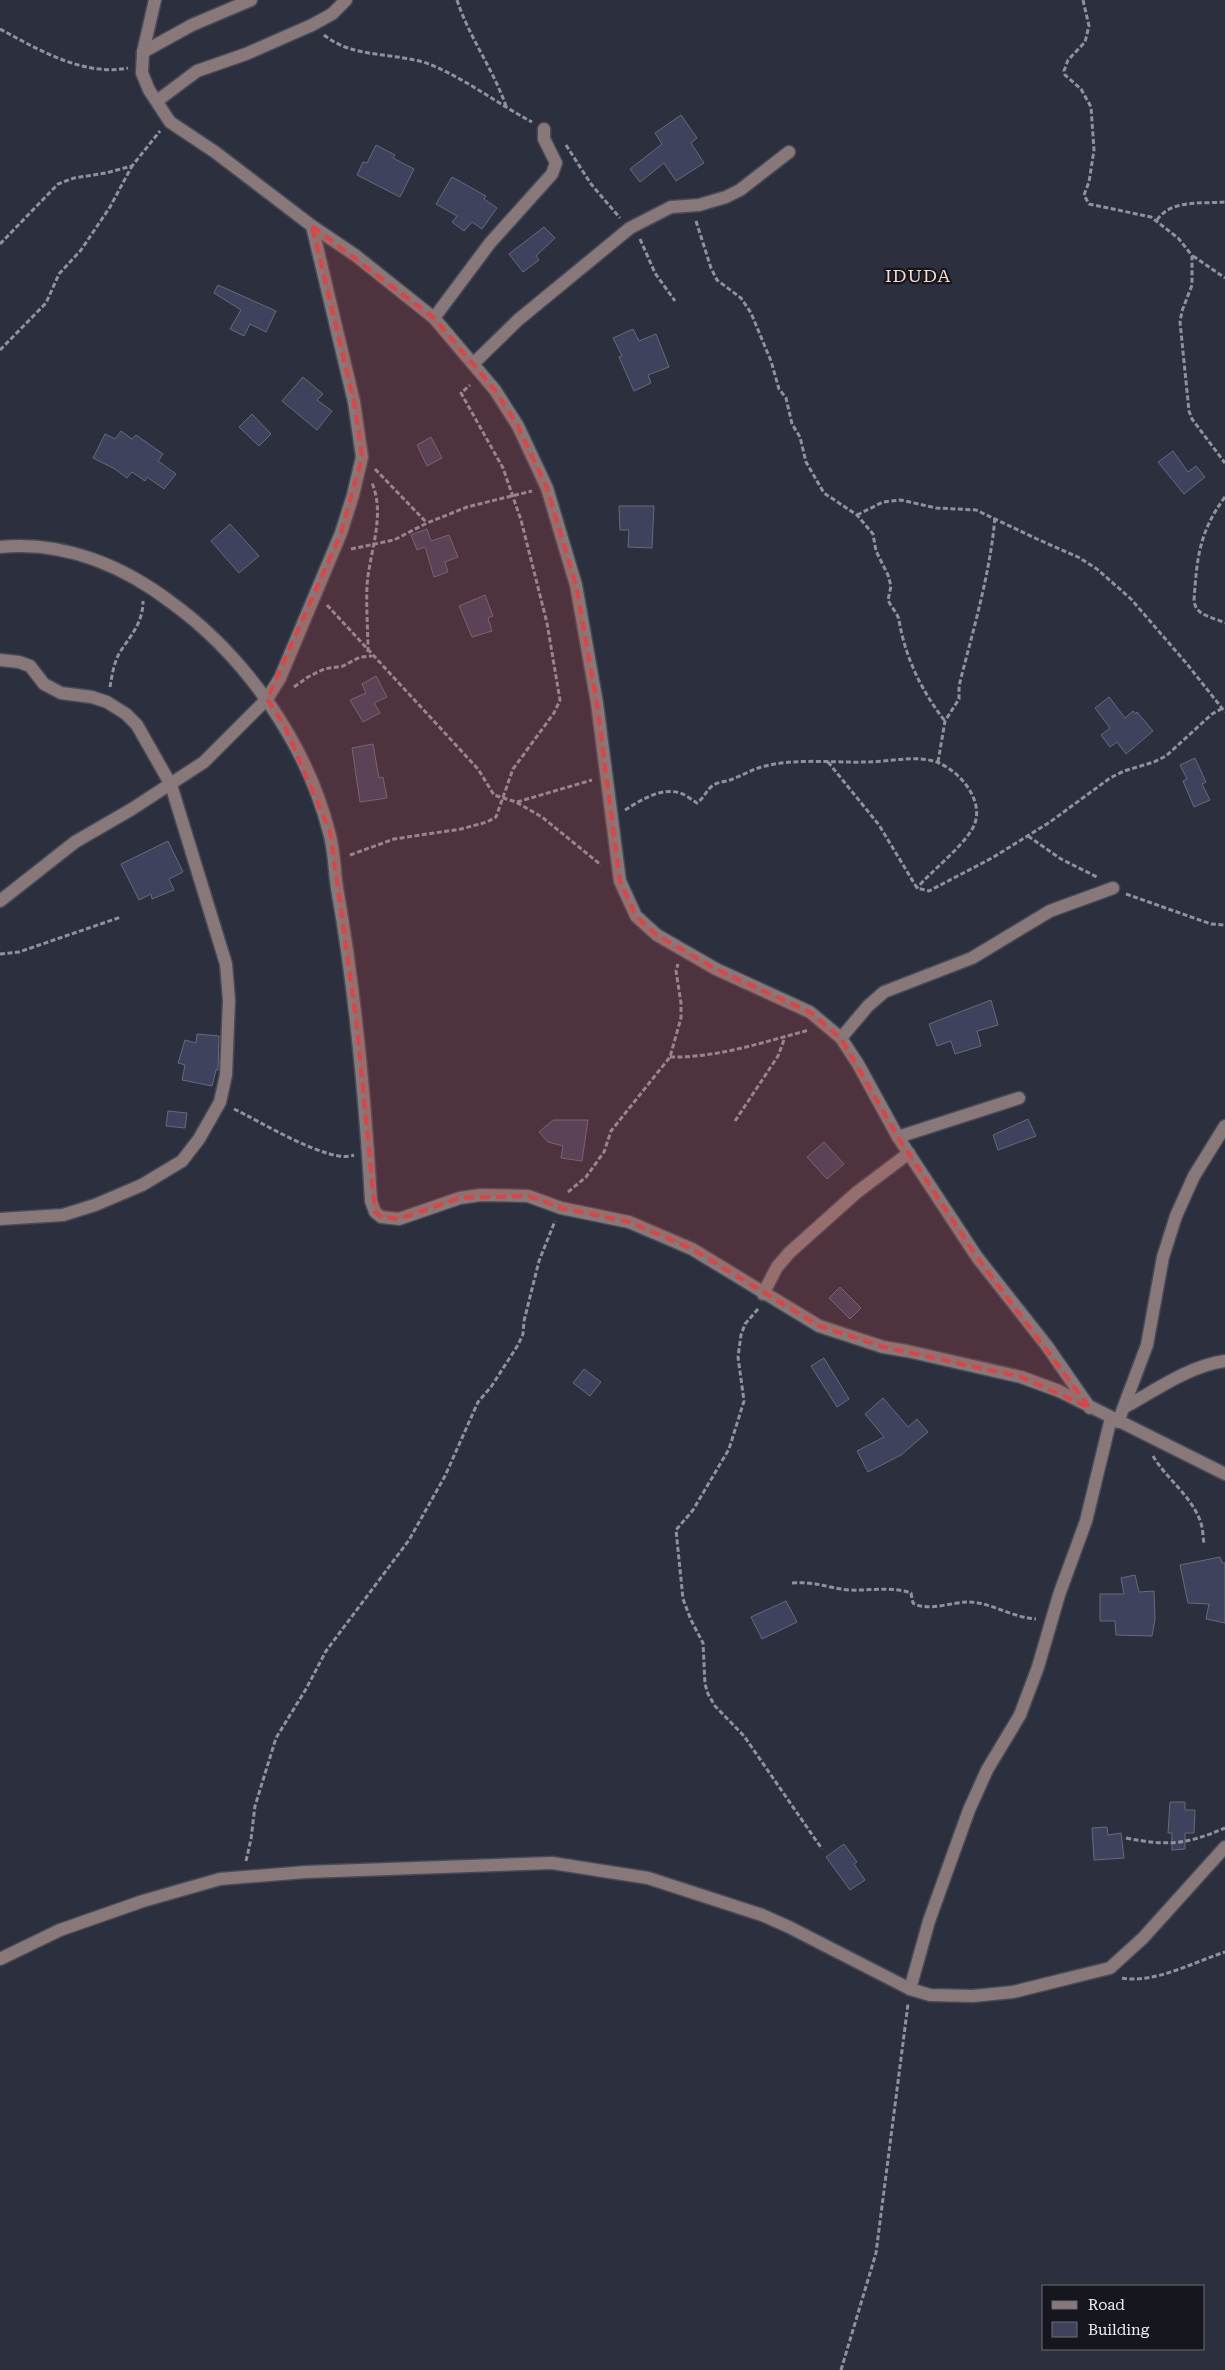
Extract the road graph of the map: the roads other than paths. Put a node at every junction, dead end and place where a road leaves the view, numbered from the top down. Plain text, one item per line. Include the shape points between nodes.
1 (155, 0) edge
2 (251, 0) edge
3 (346, 0) edge
4 (143, 62) junction
5 (157, 101) junction
6 (544, 129) road end
7 (789, 152) dead end
8 (312, 226) junction
9 (434, 318) junction
10 (473, 364) junction
11 (0, 547) edge
12 (0, 660) edge
13 (270, 696) junction
14 (171, 785) junction
15 (1113, 888) dead end
16 (0, 901) edge
17 (841, 1038) junction
18 (1019, 1098) dead end
19 (1225, 1126) edge
20 (898, 1137) junction
21 (909, 1153) junction
22 (0, 1219) edge
23 (765, 1295) junction
24 (1225, 1361) edge
25 (1125, 1407) junction
26 (1090, 1408) junction
27 (1114, 1420) junction
28 (1225, 1474) edge
29 (1225, 1847) edge
30 (0, 1959) edge
31 (910, 1988) junction

1 - 4 street
2 - 4 street via 192,25
3 - 5 street via 332,14 312,25 197,71
4 - 5 street via 149,90
5 - 8 street via 170,122
6 - 9 street via 544,139 556,164 552,174 490,243
7 - 10 street via 726,197 699,205 661,210 630,228 518,320
8 - 9 street via 383,276
8 - 13 street via 352,393 362,461 341,533
9 - 10 street
10 - 17 street via 518,426 547,488 574,577 607,776 620,881 636,916 657,935 716,969 810,1012
11 - 13 street via 55,548 88,557 144,583 190,616
12 - 14 street via 30,666 44,684 61,693 92,696 126,714 137,725
13 - 14 street via 204,762
13 - 23 street via 312,784 330,832 348,949 374,1212 381,1217 399,1219 460,1198 528,1196 561,1208 629,1222 692,1249
14 - 16 street via 75,842
14 - 22 street via 215,923 228,977 230,1020 226,1075 220,1102 199,1139 182,1160 142,1185 63,1215
15 - 17 street via 1050,912 972,958 884,992
17 - 20 street
18 - 20 street
19 - 25 street via 1194,1176 1176,1216 1163,1257 1147,1345
20 - 21 street
21 - 23 street via 862,1188 789,1254 777,1267
21 - 26 street via 977,1257 1047,1346
23 - 26 street via 819,1326 882,1347 1021,1377 1059,1391
24 - 25 street via 1201,1367 1164,1384
25 - 27 street
26 - 27 street
27 - 28 street
27 - 31 street via 1086,1521 1038,1667 1020,1715 988,1770 955,1846
29 - 31 street via 1143,1938 1110,1968 1013,1992 973,1996 930,1995
30 - 31 street via 60,1930 220,1879 306,1872 552,1863 648,1878 762,1915

